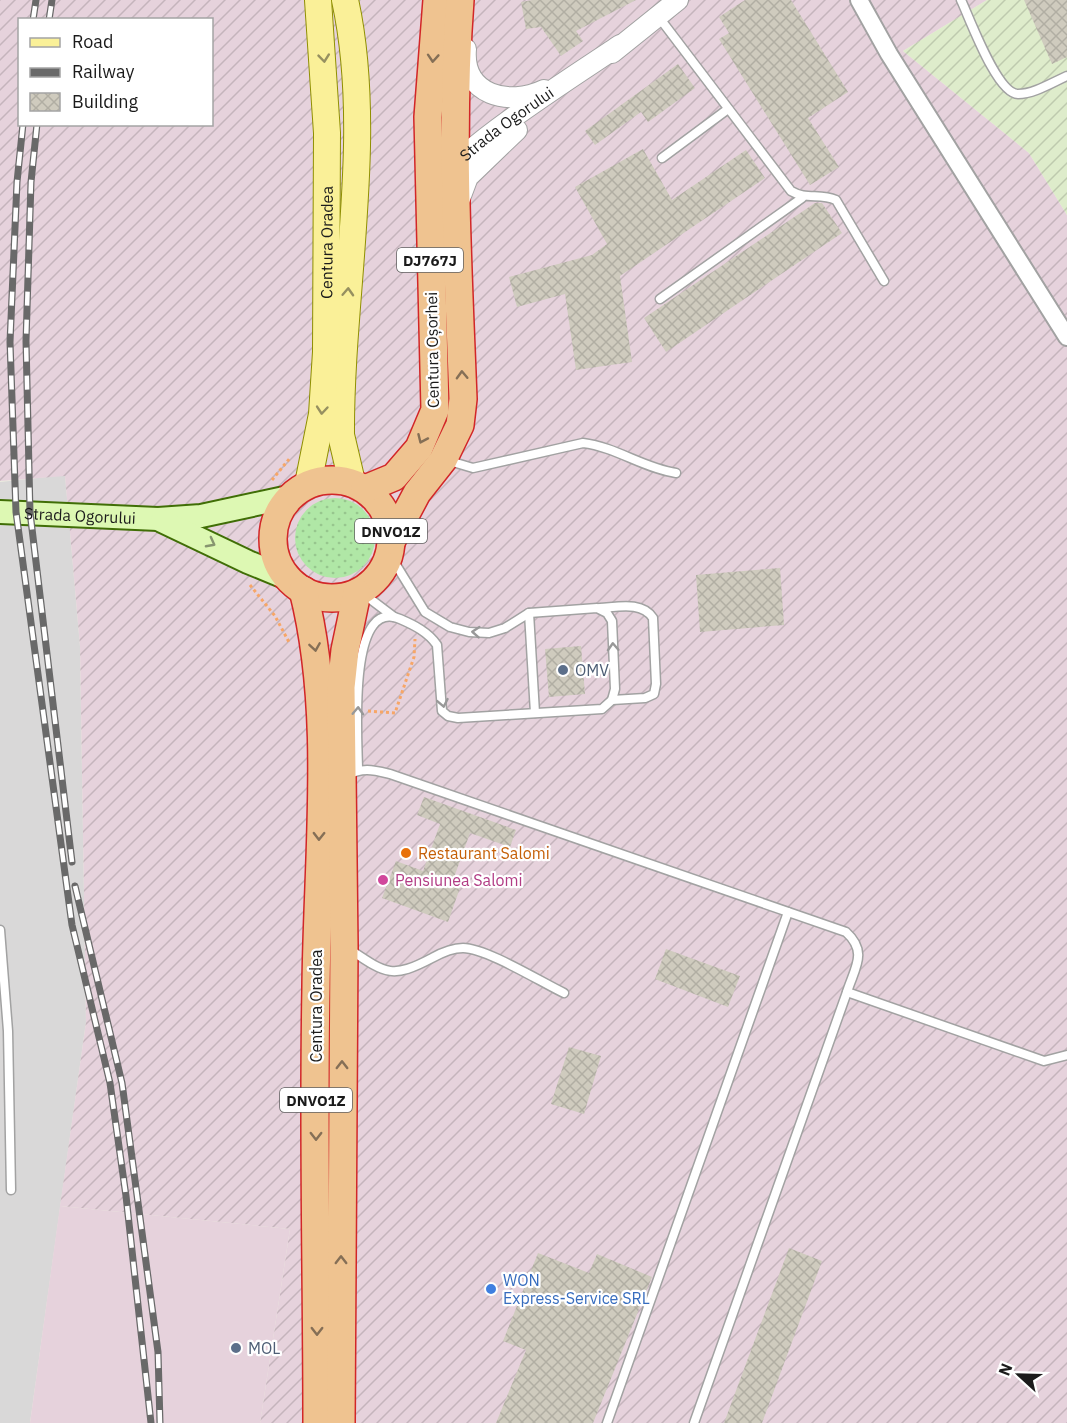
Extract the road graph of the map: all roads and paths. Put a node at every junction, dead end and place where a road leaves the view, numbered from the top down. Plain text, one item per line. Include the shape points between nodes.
1 (318, 0) edge
2 (345, 0) edge
3 (437, 0) edge
4 (460, 0) edge
5 (470, 0) edge
6 (678, 0) edge
7 (859, 0) edge
8 (961, 0) edge
9 (658, 16) junction
10 (620, 45) junction
11 (576, 75) junction
12 (1067, 76) edge
13 (728, 109) junction
14 (662, 158) dead end
15 (455, 164) junction
16 (802, 198) junction
17 (456, 208) junction
18 (884, 281) dead end
19 (430, 286) junction
20 (660, 299) dead end
21 (1067, 337) edge
22 (443, 460) junction
23 (676, 473) dead end
24 (358, 485) junction
25 (299, 491) junction
26 (0, 512) edge
27 (158, 519) junction
28 (391, 548) junction
29 (295, 584) junction
30 (359, 592) junction
31 (597, 608) junction
32 (529, 613) junction
33 (394, 617) junction
34 (612, 700) junction
35 (535, 713) junction
36 (350, 774) junction
37 (788, 912) junction
38 (0, 930) edge
39 (344, 946) junction
40 (564, 993) dead end
41 (847, 993) junction
42 (1067, 1055) edge
43 (11, 1190) dead end
44 (317, 1423) edge
45 (341, 1423) edge
46 (607, 1423) edge
47 (694, 1423) edge

1 -> 25 main road, Centura Oradea / DNVO1Z via 327,133 326,352 322,414
24 -> 2 main road, Centura Oradea / DNVO1Z via 341,435 357,133
3 -> 19 highway, Centura Oșorhei / DJ767J via 428,117
4 - 15 highway, DJ767J via 454,68
5 - 11 street, Strada Ogorului via 465,59 474,83 500,98 529,98
6 - 9 street, Strada Ogorului
7 - 21 street
8 - 12 lane via 1008,92 1018,94
9 - 10 street, Strada Ogorului
9 - 13 lane
10 - 11 street, Strada Ogorului
10 - 17 street, Strada Ogorului via 505,140 468,177
11 - 15 street, Strada Ogorului
13 - 14 lane
13 - 16 lane via 791,191
15 - 17 highway, DJ767J
15 - 19 street, Strada Ogorului via 439,202 440,265
16 - 18 lane via 825,195 836,200
16 - 20 lane
22 -> 17 highway, Centura Oșorhei / DJ767J via 460,425 463,399
19 -> 24 highway, Centura Oșorhei / DJ767J via 435,410 419,448 394,477
22 - 23 lane via 473,468 583,443 600,445
22 - 28 highway, Centura Oșorhei / DJ767J via 417,493
24 - 25 highway via 330,479
24 - 28 highway, DNVO1Z via 376,498 390,524
25 - 27 main road, Strada Ogorului via 201,516
25 - 29 highway, DNVO1Z via 279,512 274,537 278,563
26 - 27 main road, Strada Ogorului
27 -> 29 main road, Strada Ogorului
28 - 30 highway, DNVO1Z via 383,571
32 -> 28 lane via 489,633 450,627 425,612
29 - 30 highway via 320,597 339,598
29 -> 44 highway, Centura Oradea / DNVO1Z via 316,649 320,721
30 - 33 lane
30 - 36 highway, Centura Oradea / DNVO1Z via 342,669
31 - 32 lane
34 -> 31 lane via 612,621 608,613
31 - 34 lane via 640,606 653,618 654,694
32 - 35 lane
33 -> 35 lane via 431,637 437,645 442,711 448,716
36 -> 33 lane via 365,636 373,624
34 - 35 lane via 602,709
36 - 37 lane via 370,769
36 - 39 highway, Centura Oradea / DNVO1Z
37 - 41 lane via 846,932 857,942 859,953
37 - 46 lane
38 - 43 lane via 8,1031
39 - 40 lane via 387,971 405,972 444,952 464,948 483,953
45 -> 39 highway, Centura Oradea / DNVO1Z
41 - 42 lane via 1044,1061
41 - 47 lane

